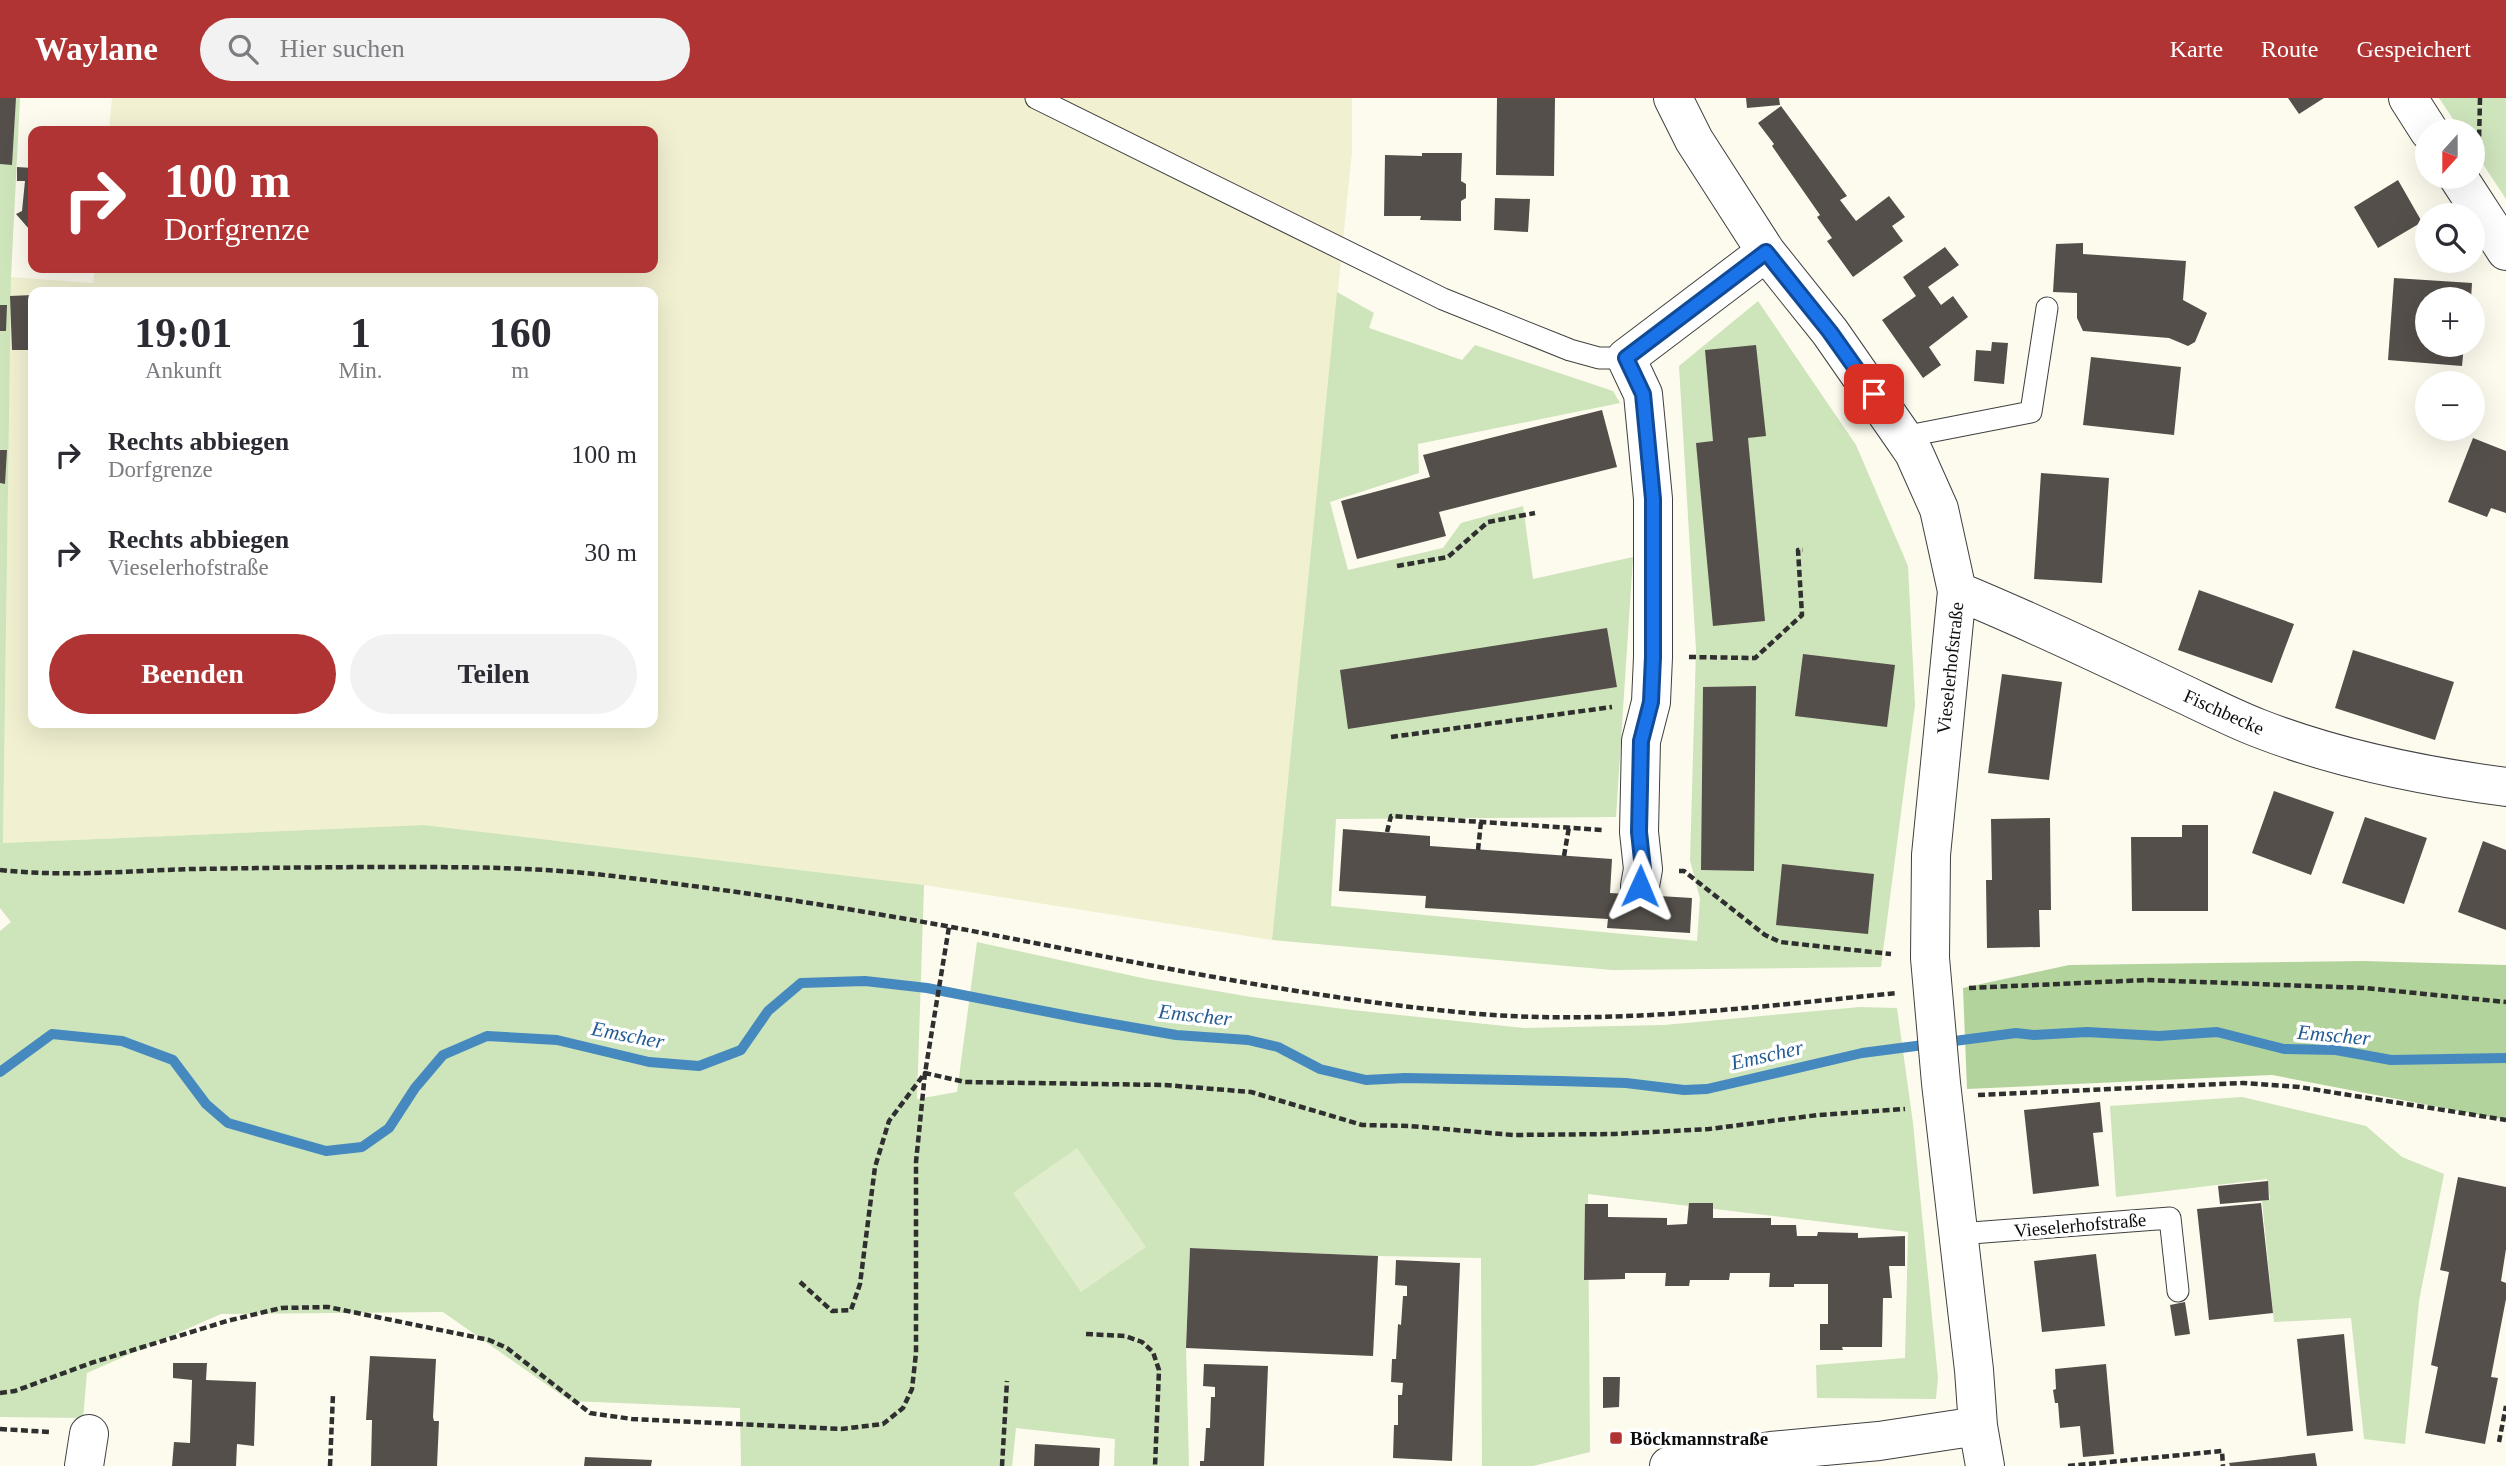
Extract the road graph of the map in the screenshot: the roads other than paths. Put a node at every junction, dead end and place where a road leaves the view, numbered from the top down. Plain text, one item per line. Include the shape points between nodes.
1 (1036, 98) edge
2 (1673, 98) edge
3 (2408, 98) edge
4 (2421, 119) edge
5 (2481, 189) edge
6 (2506, 251) edge
7 (1766, 252) junction
8 (2047, 308) dead end
9 (1626, 358) junction
10 (1903, 437) junction
11 (1957, 591) junction
12 (2506, 787) edge
13 (1642, 878) road end
14 (1958, 1234) junction
15 (2178, 1291) dead end
16 (1978, 1426) junction
17 (1669, 1466) edge
18 (1985, 1466) edge

1 - 9 lane via 1443,299 1570,350 1599,358
2 - 7 street, Vieselerhofstraße via 1694,140
3 - 4 street
5 - 6 street
7 - 9 street
7 - 10 street, Vieselerhofstraße via 1830,332
8 - 10 lane via 2031,412
9 - 13 street via 1643,394 1653,499 1651,702 1641,741
10 - 11 street, Vieselerhofstraße via 1939,509
11 - 12 street, Fischbecke via 2257,728 2381,765
11 - 14 street, Vieselerhofstraße via 1931,855 1932,984
14 - 15 lane, Vieselerhofstraße via 2171,1218
14 - 16 street, Vieselerhofstraße
16 - 17 street
16 - 18 street, Vieselerhofstraße

